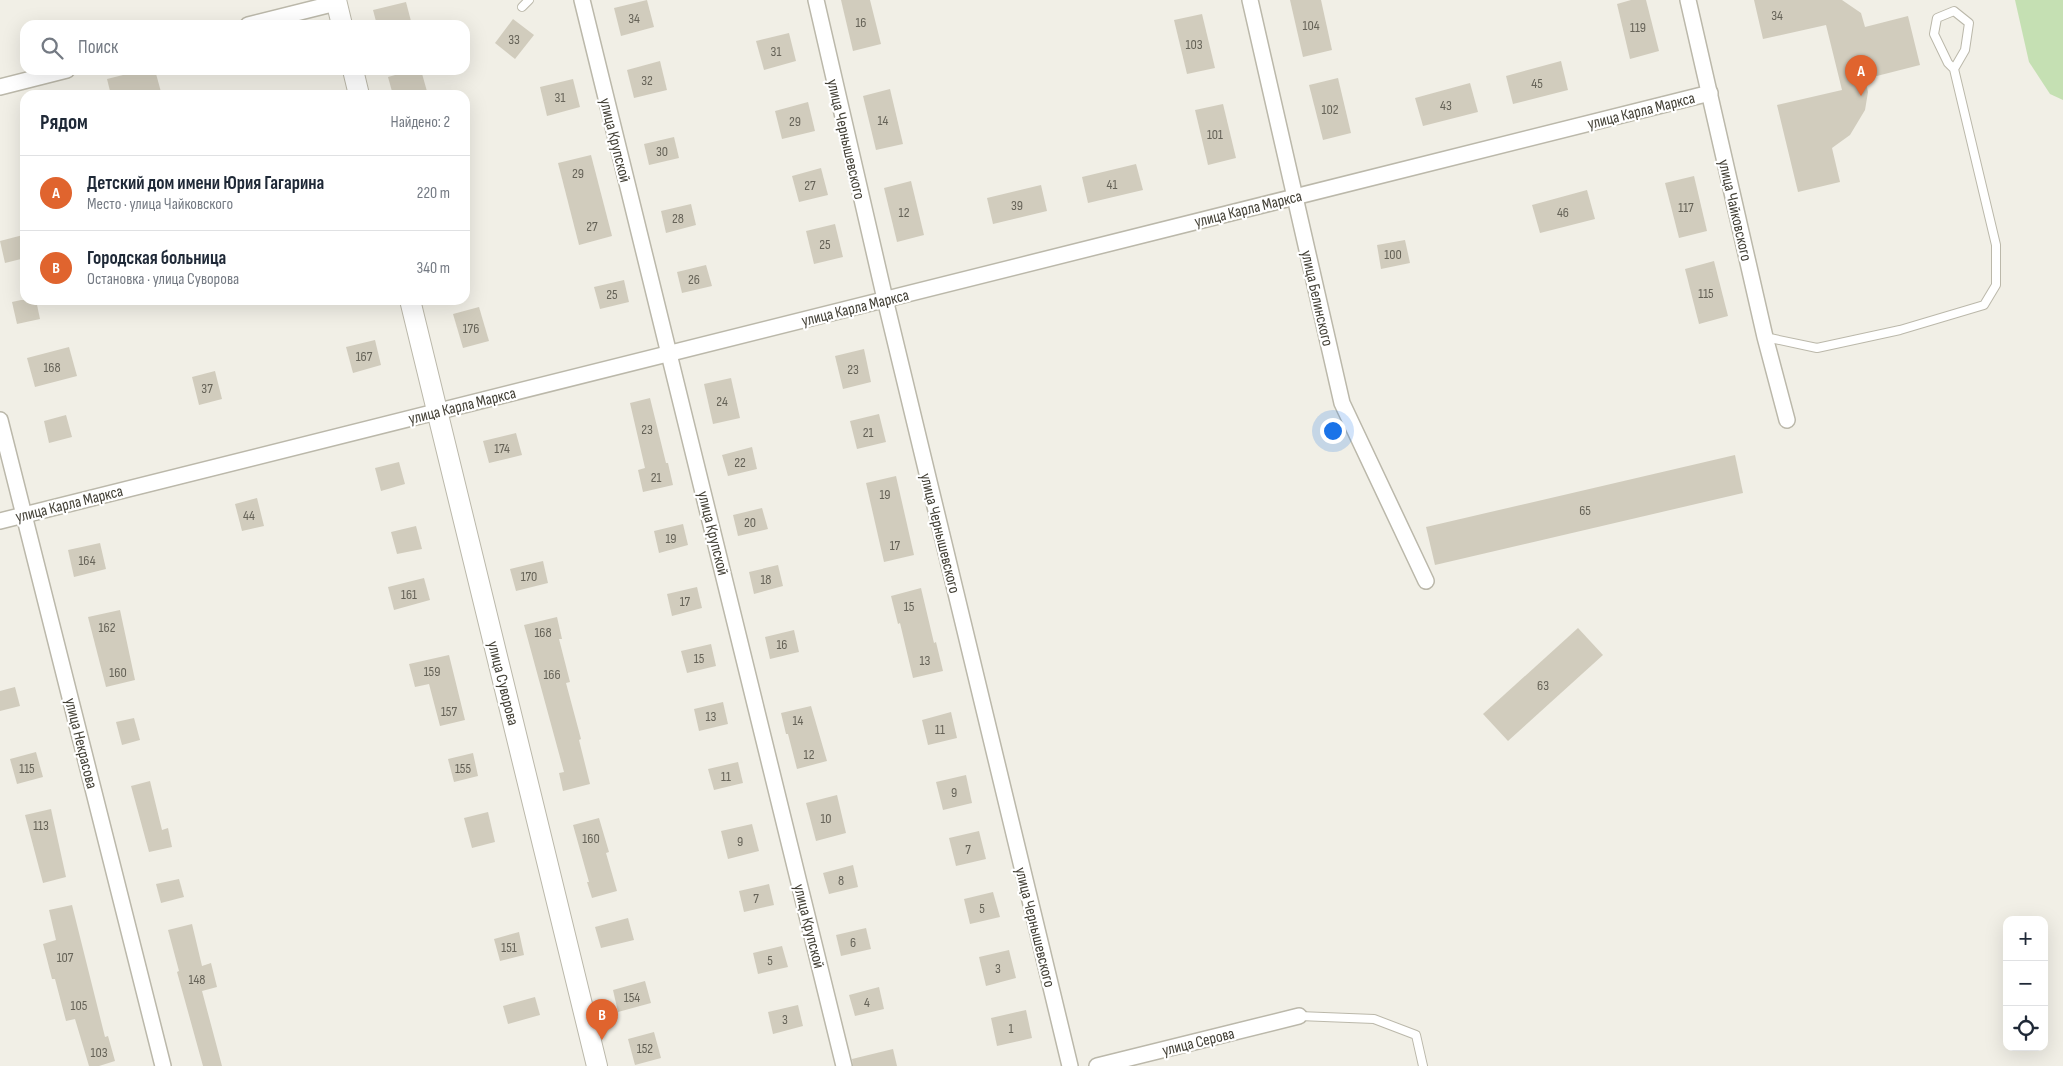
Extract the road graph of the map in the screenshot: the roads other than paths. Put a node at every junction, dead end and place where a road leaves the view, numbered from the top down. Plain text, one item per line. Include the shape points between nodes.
1 (529, 0) edge
2 (582, 0) edge
3 (816, 0) edge
4 (1250, 0) edge
5 (1688, 0) edge
6 (336, 2) edge
7 (522, 7) dead end
8 (267, 20) edge
9 (341, 20) edge
10 (1954, 69) junction
11 (47, 75) edge
12 (354, 75) edge
13 (0, 87) edge
14 (358, 90) edge
15 (1710, 93) junction
16 (1296, 197) junction
17 (885, 299) junction
18 (411, 305) edge
19 (1765, 337) junction
20 (670, 353) junction
21 (438, 411) junction
22 (0, 420) edge
23 (1786, 420) dead end
24 (25, 514) junction
25 (0, 521) edge
26 (1426, 582) dead end
27 (1299, 1016) joint
28 (163, 1066) edge
29 (597, 1066) edge
30 (844, 1066) edge
31 (1070, 1066) edge
32 (1098, 1066) edge
33 (1424, 1066) edge

1 - 7 lane
2 - 20 street, улица Крупской
3 - 17 street, улица Чернышевского
4 - 16 street, улица Белинского
5 - 15 street, улица Чайковского
6 - 8 street
6 - 9 street
10 - 10 lane via 1965,50 1969,22 1954,11 1937,18 1934,34
10 - 19 lane via 1996,245 1996,285 1984,305 1900,330 1817,348
11 - 13 street
12 - 14 street
15 - 16 street, улица Карла Маркса
15 - 19 street, улица Чайковского
16 - 17 street, улица Карла Маркса
16 - 26 street, улица Белинского via 1342,403
17 - 20 street, улица Карла Маркса
17 - 31 street, улица Чернышевского
18 - 21 street, улица Суворова
19 - 23 street, улица Чайковского
20 - 21 street, улица Карла Маркса
20 - 30 street, улица Крупской
21 - 24 street, улица Карла Маркса
21 - 29 street, улица Суворова
22 - 24 street, улица Некрасова
24 - 25 street, улица Карла Маркса
24 - 28 street, улица Некрасова
27 - 32 street, улица Серова
27 - 33 lane via 1374,1019 1416,1035

